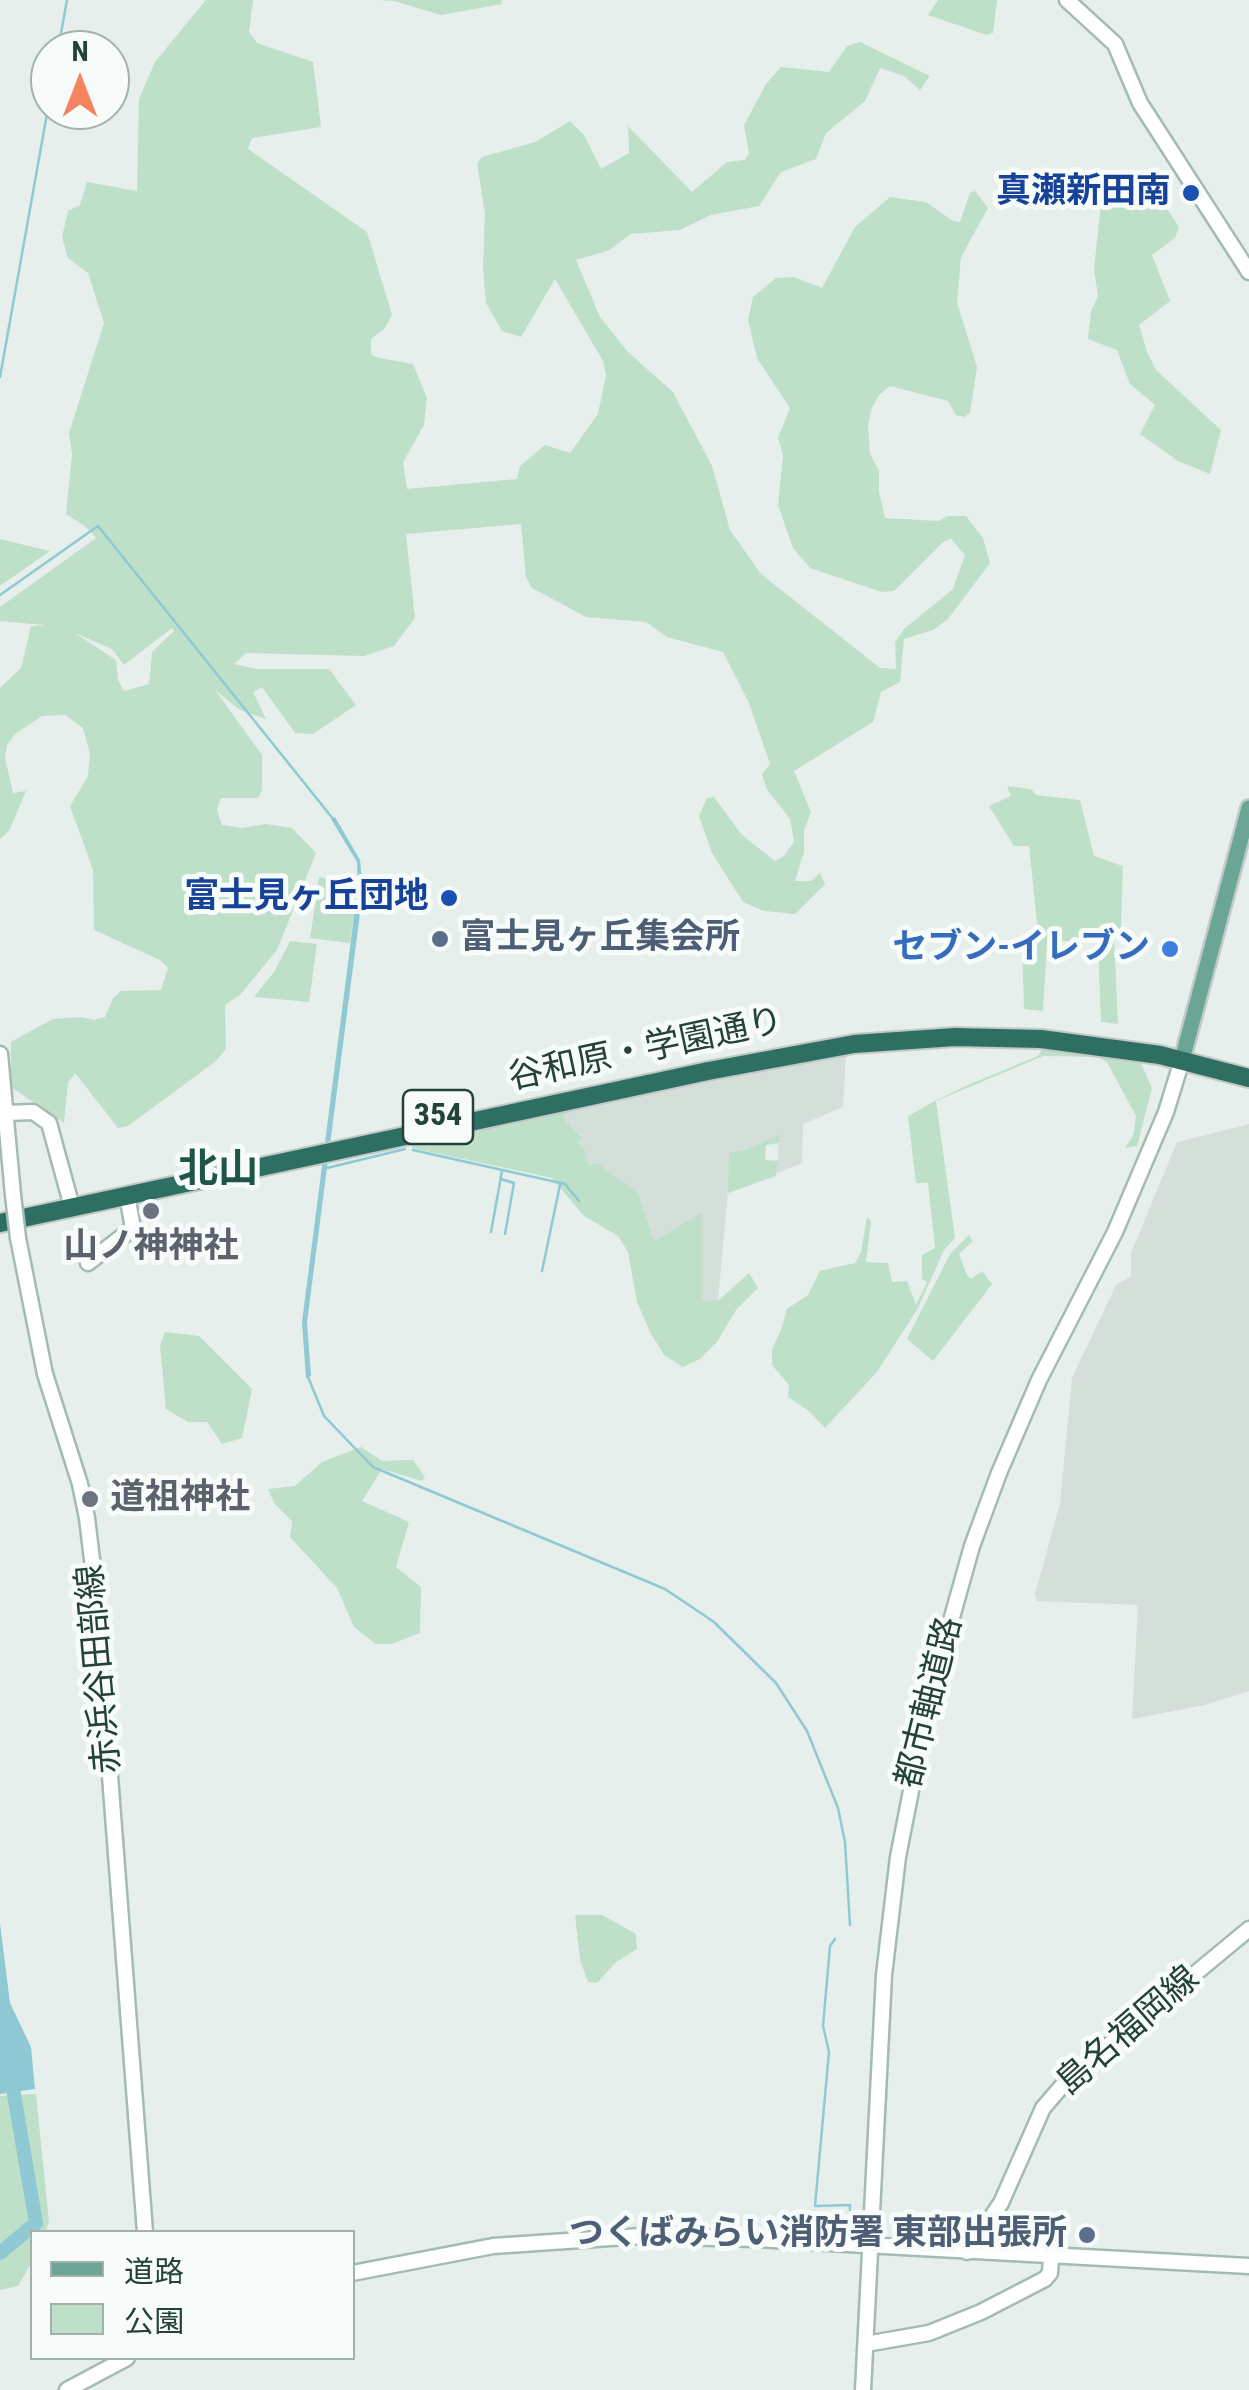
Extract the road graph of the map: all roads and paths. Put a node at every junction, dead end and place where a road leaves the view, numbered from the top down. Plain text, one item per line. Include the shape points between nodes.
1 (1066, 0) edge
2 (1249, 272) edge
3 (1249, 808) edge
4 (0, 1054) edge
5 (1183, 1054) junction
6 (1249, 1066) edge
7 (1249, 1078) edge
8 (8, 1113) junction
9 (128, 1195) junction
10 (70, 1202) junction
11 (0, 1212) edge
12 (0, 1223) edge
13 (88, 1263) dead end
14 (1249, 1929) edge
15 (145, 2230) edge
16 (870, 2247) junction
17 (967, 2252) junction
18 (1051, 2256) junction
19 (1249, 2266) edge
20 (355, 2272) edge
21 (866, 2344) junction
22 (123, 2360) edge
23 (67, 2390) edge
24 (862, 2390) edge

1 - 2 main road via 1114,44 1140,103
3 - 5 main road
4 - 8 main road, 赤浜谷田部線
5 - 6 highway, 354
5 - 7 highway, 354
5 - 9 highway, 谷和原・学園通り / 354 via 1030,1038 854,1044
5 - 10 highway, 谷和原・学園通り / 354 via 1096,1033 1018,1026 852,1032
5 - 16 main road, 都市軸道路 via 1135,1187 999,1474 929,1698 898,1857 884,1975
8 - 10 main road via 33,1112 49,1123
8 - 15 main road, 赤浜谷田部線, bridge via 18,1238 45,1374 89,1536
9 - 10 highway, 谷和原・学園通り / 354
9 - 13 main road via 133,1228
10 - 11 highway, 谷和原・学園通り / 354
10 - 12 highway, 谷和原・学園通り / 354
14 - 17 main road, 島名福岡線 via 1068,2079 1035,2123 1001,2203
16 - 17 main road
16 - 20 main road via 690,2236 559,2239 446,2252
16 - 21 main road, 都市軸道路
17 - 18 main road
18 - 19 main road
18 - 21 main road via 1044,2279 968,2319
21 - 24 main road, 都市軸道路
22 - 23 main road

